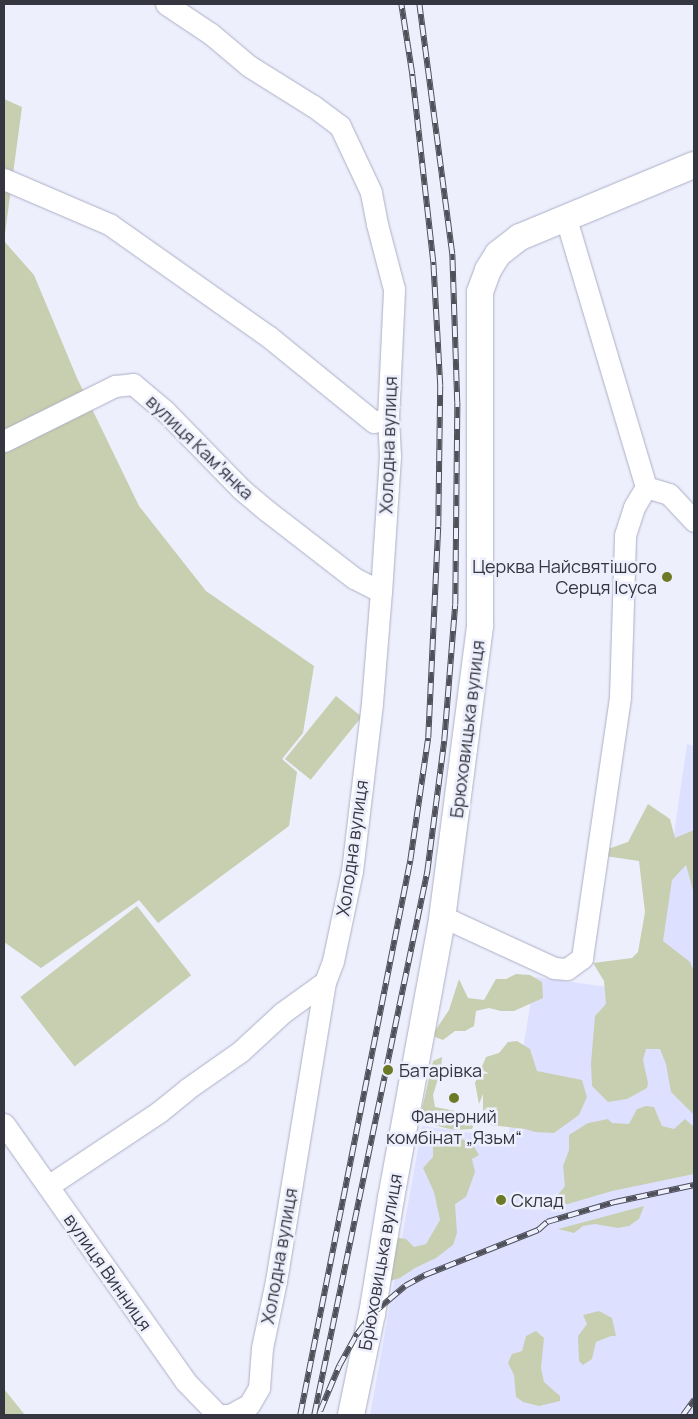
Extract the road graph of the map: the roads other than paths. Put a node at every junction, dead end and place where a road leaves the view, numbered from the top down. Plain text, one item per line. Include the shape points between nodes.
1 (166, 4) edge
2 (694, 166) edge
3 (4, 179) edge
4 (566, 219) junction
5 (388, 418) junction
6 (4, 441) edge
7 (646, 487) junction
8 (694, 521) edge
9 (381, 592) junction
10 (442, 919) junction
11 (325, 982) junction
12 (4, 1124) edge
13 (48, 1186) junction
14 (218, 1415) edge
15 (351, 1415) edge

1 - 5 street, Холодна вулиця via 211,34 248,66 333,120 344,132 371,192 394,289
2 - 4 main road, Брюховицька вулиця
3 - 5 street via 109,224 268,336 374,422
4 - 7 street
4 - 10 main road, Брюховицька вулиця via 520,237 498,254 480,292 480,625
5 - 9 street, Холодна вулиця via 390,456
6 - 9 street, вулиця Камʼянка via 115,386 134,384 254,500 333,563
7 - 8 street via 669,494
7 - 10 street via 634,507 625,535 620,697 582,958 567,969 554,968
9 - 11 street, Холодна вулиця via 372,703 352,871 333,961
10 - 15 main road, Брюховицька вулиця
11 - 13 street via 282,1013 241,1051 159,1112
11 - 14 street, Холодна вулиця via 262,1348 259,1388 249,1405 230,1415
12 - 13 street, вулиця Винниця
13 - 14 street, вулиця Винниця via 185,1381

